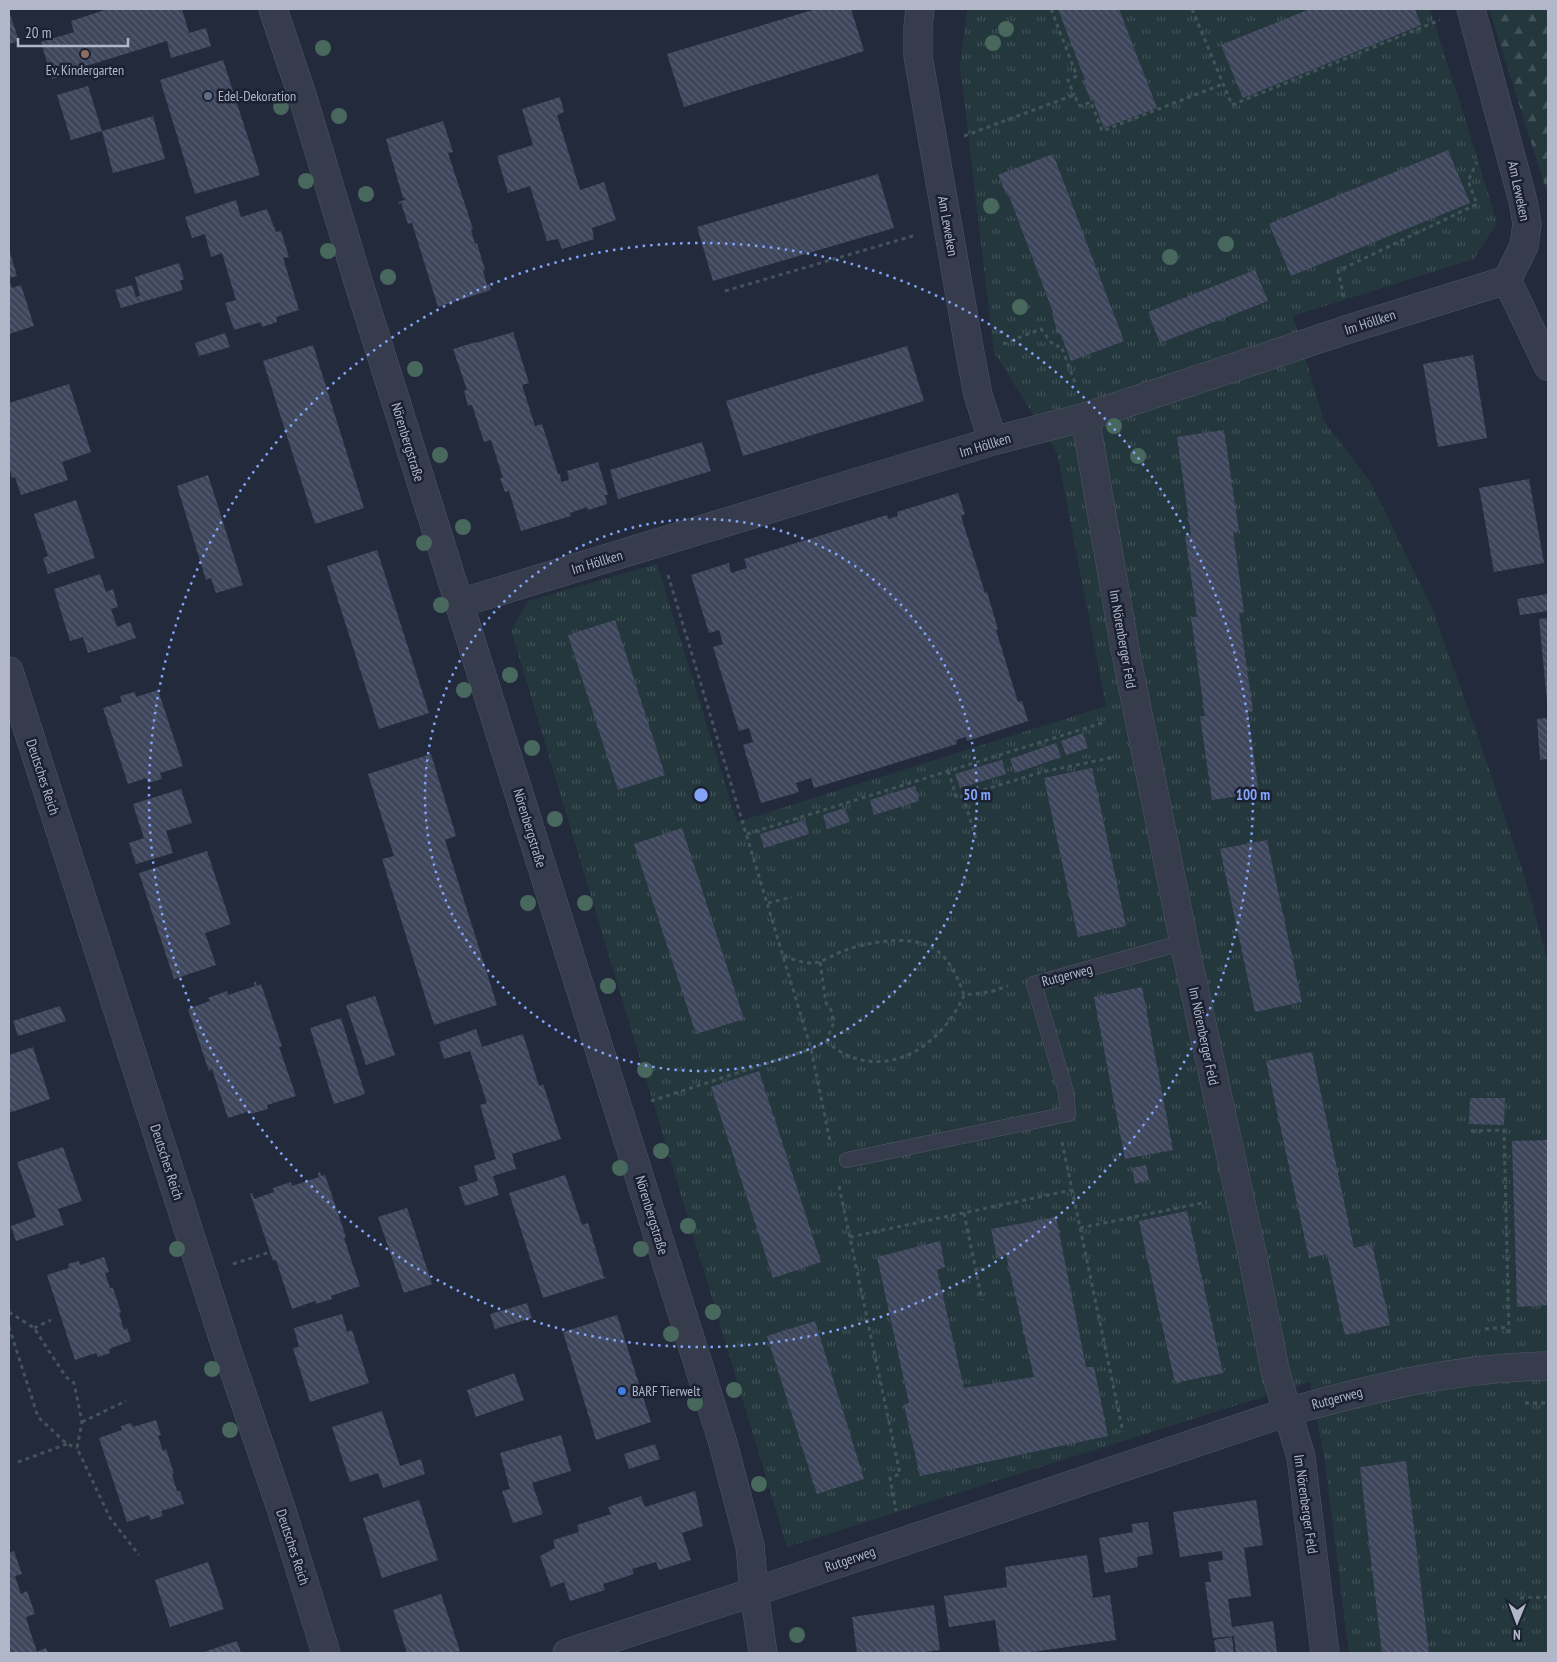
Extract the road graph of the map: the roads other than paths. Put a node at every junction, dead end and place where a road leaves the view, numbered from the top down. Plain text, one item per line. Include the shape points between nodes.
1 (273, 9) edge
2 (920, 9) edge
3 (1459, 12) edge
4 (1507, 280) junction
5 (1548, 366) edge
6 (1085, 417) junction
7 (993, 442) junction
8 (460, 603) junction
9 (9, 671) edge
10 (1184, 942) junction
11 (847, 1160) dead end
12 (1548, 1366) edge
13 (1287, 1412) junction
14 (754, 1592) junction
15 (326, 1653) edge
16 (567, 1653) edge
17 (763, 1653) edge
18 (1325, 1653) edge

1 - 8 street, Nörenbergstraße
2 - 7 street, Am Leweken via 918,56 978,395
3 - 4 street, Am Leweken via 1504,129 1523,201 1527,224 1524,246
4 - 5 street
4 - 6 street, Im Höllken
6 - 7 street, Im Höllken
6 - 10 street, Im Nörenberger Feld via 1137,714
7 - 8 street, Im Höllken
8 - 14 street, Nörenbergstraße via 723,1442 750,1546
9 - 15 street, Deutsches Reich
10 - 11 lane, Rutgerweg via 1034,984 1066,1092 1068,1114
10 - 13 street, Im Nörenberger Feld via 1252,1253 1274,1370
12 - 13 street, Rutgerweg via 1510,1366 1434,1376
13 - 14 street, Rutgerweg
13 - 18 street, Im Nörenberger Feld via 1301,1457
14 - 16 street, Rutgerweg
14 - 17 street, Nörenbergstraße

